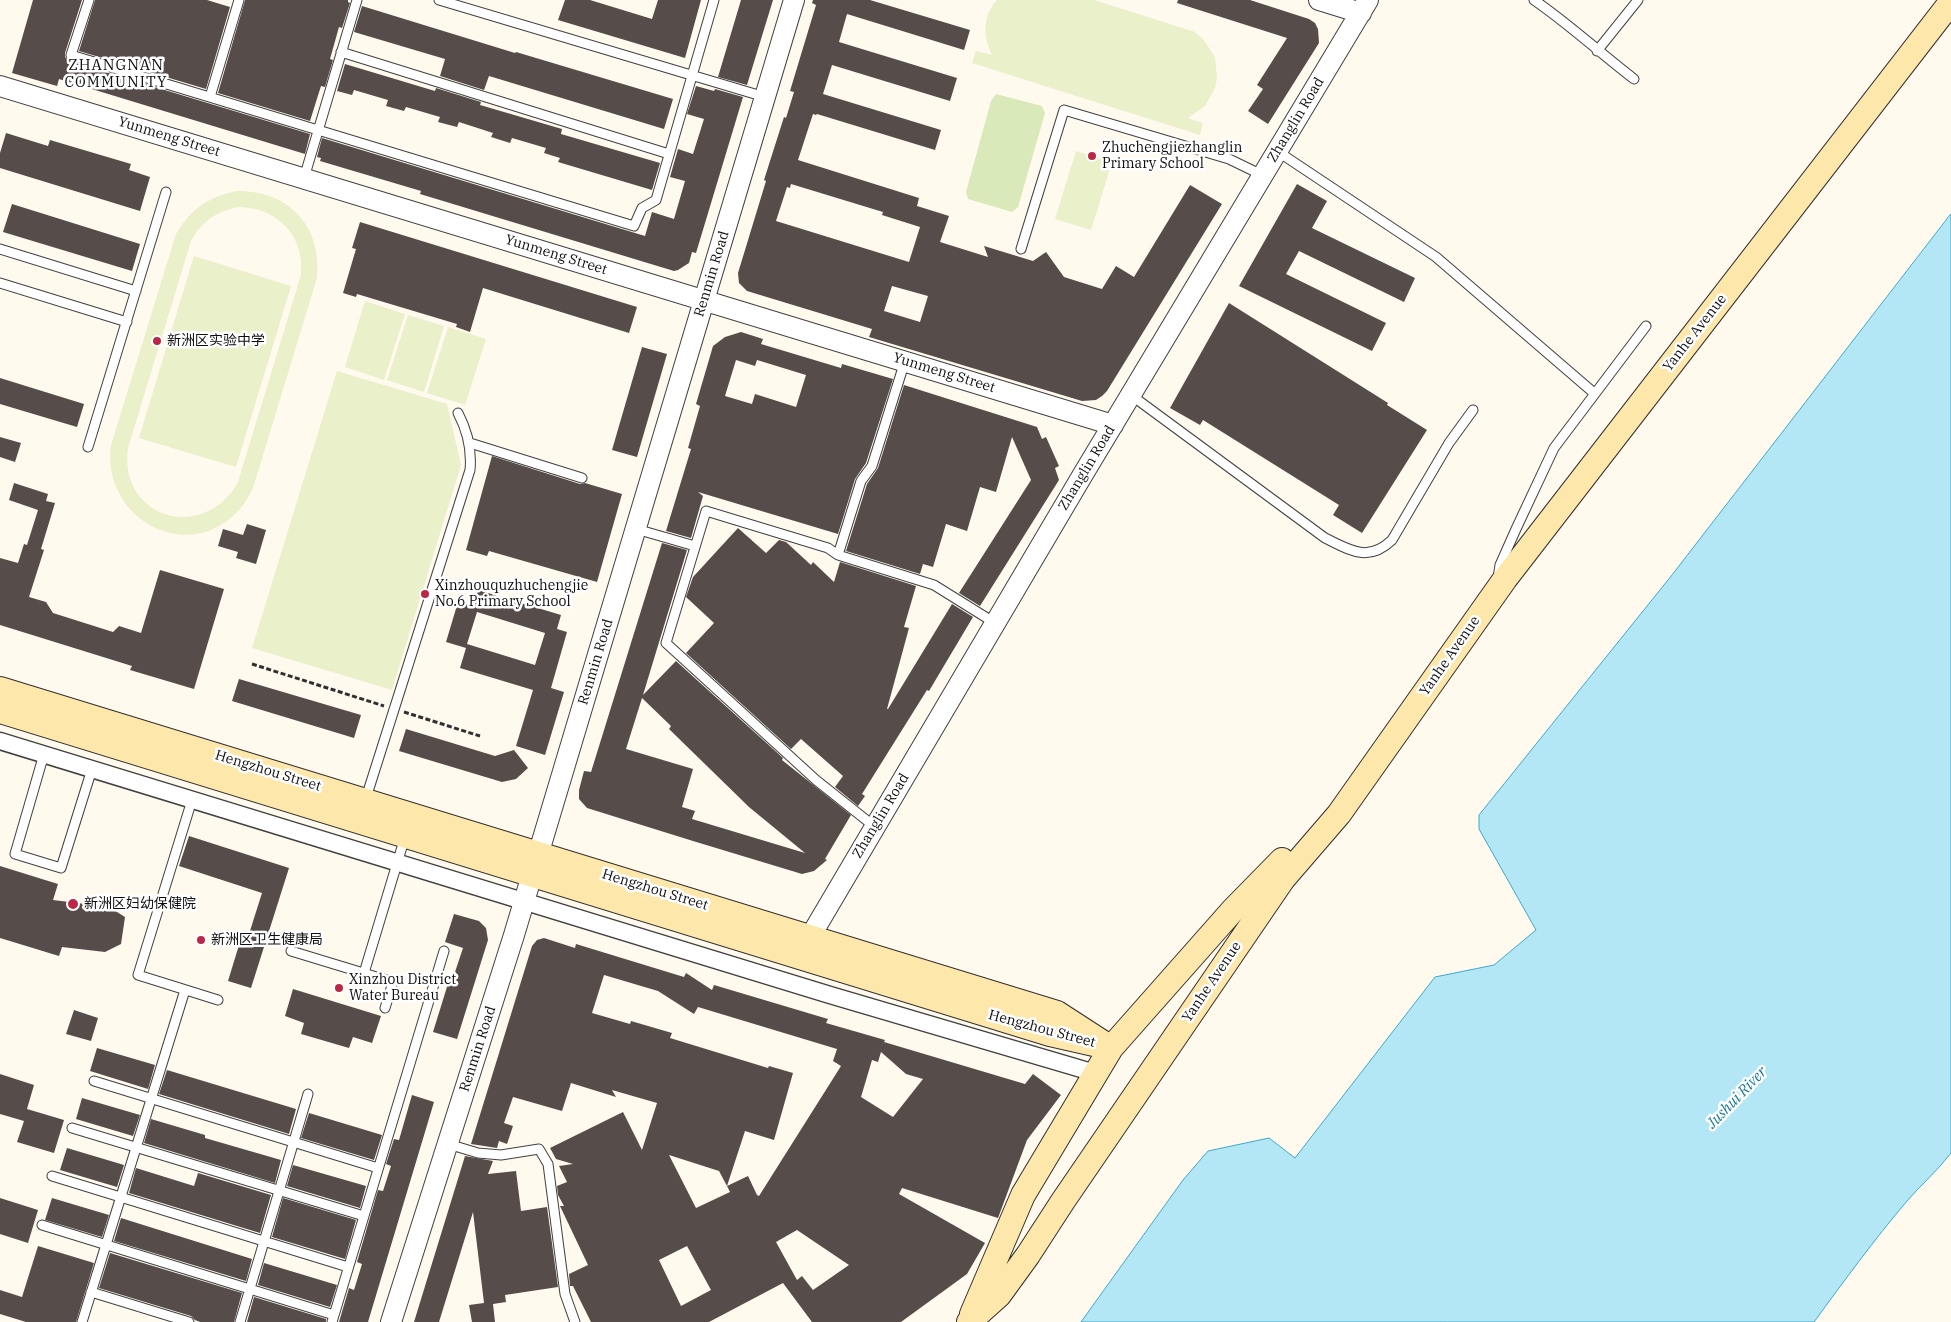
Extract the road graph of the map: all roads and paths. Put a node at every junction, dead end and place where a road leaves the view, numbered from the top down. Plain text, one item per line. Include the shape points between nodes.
1 (89, 0) edge
2 (239, 0) edge
3 (357, 0) edge
4 (439, 0) edge
5 (714, 0) edge
6 (794, 0) edge
7 (1319, 0) edge
8 (1534, 0) edge
9 (1638, 0) edge
10 (451, 2) edge
11 (1951, 2) edge
12 (1364, 6) edge
13 (1597, 51) junction
14 (341, 52) junction
15 (692, 76) junction
16 (1634, 79) dead end
17 (0, 86) edge
18 (210, 97) junction
19 (765, 97) junction
20 (318, 130) junction
21 (1277, 151) junction
22 (669, 154) junction
23 (1263, 176) junction
24 (304, 178) junction
25 (166, 192) dead end
26 (0, 249) edge
27 (1021, 249) dead end
28 (0, 283) edge
29 (136, 291) junction
30 (704, 300) junction
31 (127, 322) junction
32 (1646, 326) dead end
33 (905, 361) junction
34 (1594, 393) junction
35 (1131, 395) junction
36 (1473, 410) dead end
37 (458, 413) dead end
38 (1113, 425) junction
39 (470, 443) junction
40 (88, 447) dead end
41 (582, 478) dead end
42 (636, 528) junction
43 (695, 546) junction
44 (838, 555) junction
45 (1495, 593) junction
46 (995, 623) junction
47 (252, 664) dead end
48 (0, 689) edge
49 (394, 709) junction
50 (0, 712) edge
51 (480, 736) dead end
52 (0, 741) edge
53 (44, 754) junction
54 (92, 769) junction
55 (192, 800) junction
56 (365, 801) junction
57 (875, 827) junction
58 (406, 836) junction
59 (1318, 837) junction
60 (398, 863) junction
61 (535, 864) junction
62 (524, 901) junction
63 (810, 937) junction
64 (291, 951) dead end
65 (444, 951) dead end
66 (364, 973) junction
67 (185, 990) junction
68 (218, 1000) dead end
69 (385, 1008) dead end
70 (1111, 1048) junction
71 (1095, 1073) junction
72 (94, 1081) dead end
73 (308, 1094) dead end
74 (151, 1099) junction
75 (72, 1128) dead end
76 (294, 1142) junction
77 (448, 1144) junction
78 (136, 1147) junction
79 (378, 1168) junction
80 (52, 1176) dead end
81 (279, 1190) junction
82 (120, 1198) junction
83 (364, 1216) junction
84 (42, 1225) dead end
85 (264, 1241) junction
86 (106, 1245) junction
87 (348, 1267) junction
88 (249, 1289) junction
89 (91, 1292) junction
90 (333, 1319) edge
91 (82, 1322) edge
92 (189, 1322) edge
93 (240, 1322) edge
94 (391, 1322) edge
95 (575, 1322) edge
96 (969, 1322) edge

1 - 18 lane via 71,55
2 - 18 lane
3 - 14 lane
4 - 10 lane
5 - 15 lane
6 - 19 street, Renmin Road
7 - 12 street
8 - 13 lane
9 - 13 lane
10 - 15 lane
11 - 45 main road, Yanhe Avenue
12 - 21 street, Zhanglin Road
13 - 16 lane
14 - 20 lane
14 - 22 lane
15 - 19 lane
15 - 22 lane
17 - 24 street, Yunmeng Street
18 - 20 lane
19 - 30 street, Renmin Road
20 - 22 lane via 634,226 642,208 656,200
20 - 24 lane
21 - 23 street, Zhanglin Road
21 - 34 lane via 1436,257
23 - 27 lane via 1229,159 1064,110
23 - 35 street, Zhanglin Road
24 - 30 street, Yunmeng Street
25 - 29 lane
26 - 29 lane
28 - 31 lane
29 - 31 lane
30 - 33 street, Yunmeng Street
30 - 42 street, Renmin Road
31 - 40 lane
32 - 34 lane
33 - 38 street, Yunmeng Street
33 - 44 lane via 872,466 861,481
34 - 45 lane via 1554,448 1500,565
35 - 36 lane via 1325,538 1360,553 1378,550 1392,540
35 - 38 street, Zhanglin Road
37 - 39 lane
38 - 46 street, Zhanglin Road
39 - 41 lane
39 - 49 lane via 470,470
42 - 43 lane
42 - 61 street, Renmin Road
43 - 44 lane via 706,511 828,548
43 - 57 lane via 666,643 816,780
44 - 46 lane via 934,585
45 - 59 main road, Yanhe Avenue via 1339,814
46 - 57 street, Zhanglin Road
47 - 49 path
48 - 56 main road, Hengzhou Street
49 - 51 path
49 - 56 lane
50 - 58 main road, Hengzhou Street
52 - 53 street
53 - 54 street
53 - 54 lane via 15,854 61,868
54 - 55 street
55 - 60 street
55 - 67 lane via 138,976
56 - 61 main road, Hengzhou Street
57 - 63 street, Zhanglin Road
58 - 60 lane
58 - 61 main road, Hengzhou Street
59 - 70 main road via 1289,853 1233,910
59 - 96 main road, Yanhe Avenue via 1282,879 1028,1255 999,1294
60 - 62 street
60 - 66 lane
61 - 62 street, Renmin Road
61 - 63 main road, Hengzhou Street
61 - 70 main road, Hengzhou Street via 1050,1034
62 - 71 street
62 - 77 street, Renmin Road
63 - 70 main road, Hengzhou Street via 1056,1013
64 - 66 lane
65 - 79 lane
66 - 69 lane via 393,982
67 - 68 lane
67 - 74 lane
70 - 71 main road
71 - 96 main road via 1023,1195
72 - 74 lane
73 - 76 lane
74 - 76 lane
74 - 78 lane
75 - 78 lane
76 - 79 lane
76 - 81 lane
77 - 94 street, Renmin Road
77 - 95 lane via 501,1155 539,1150 548,1164 565,1294
78 - 81 lane
78 - 82 lane
79 - 83 lane
80 - 82 lane
81 - 83 lane
81 - 85 lane
82 - 85 lane
82 - 86 lane
83 - 87 lane
84 - 86 lane
85 - 87 lane
85 - 88 lane
86 - 88 lane
86 - 89 lane
87 - 90 lane
88 - 90 lane
88 - 93 lane
89 - 91 lane
89 - 92 lane

